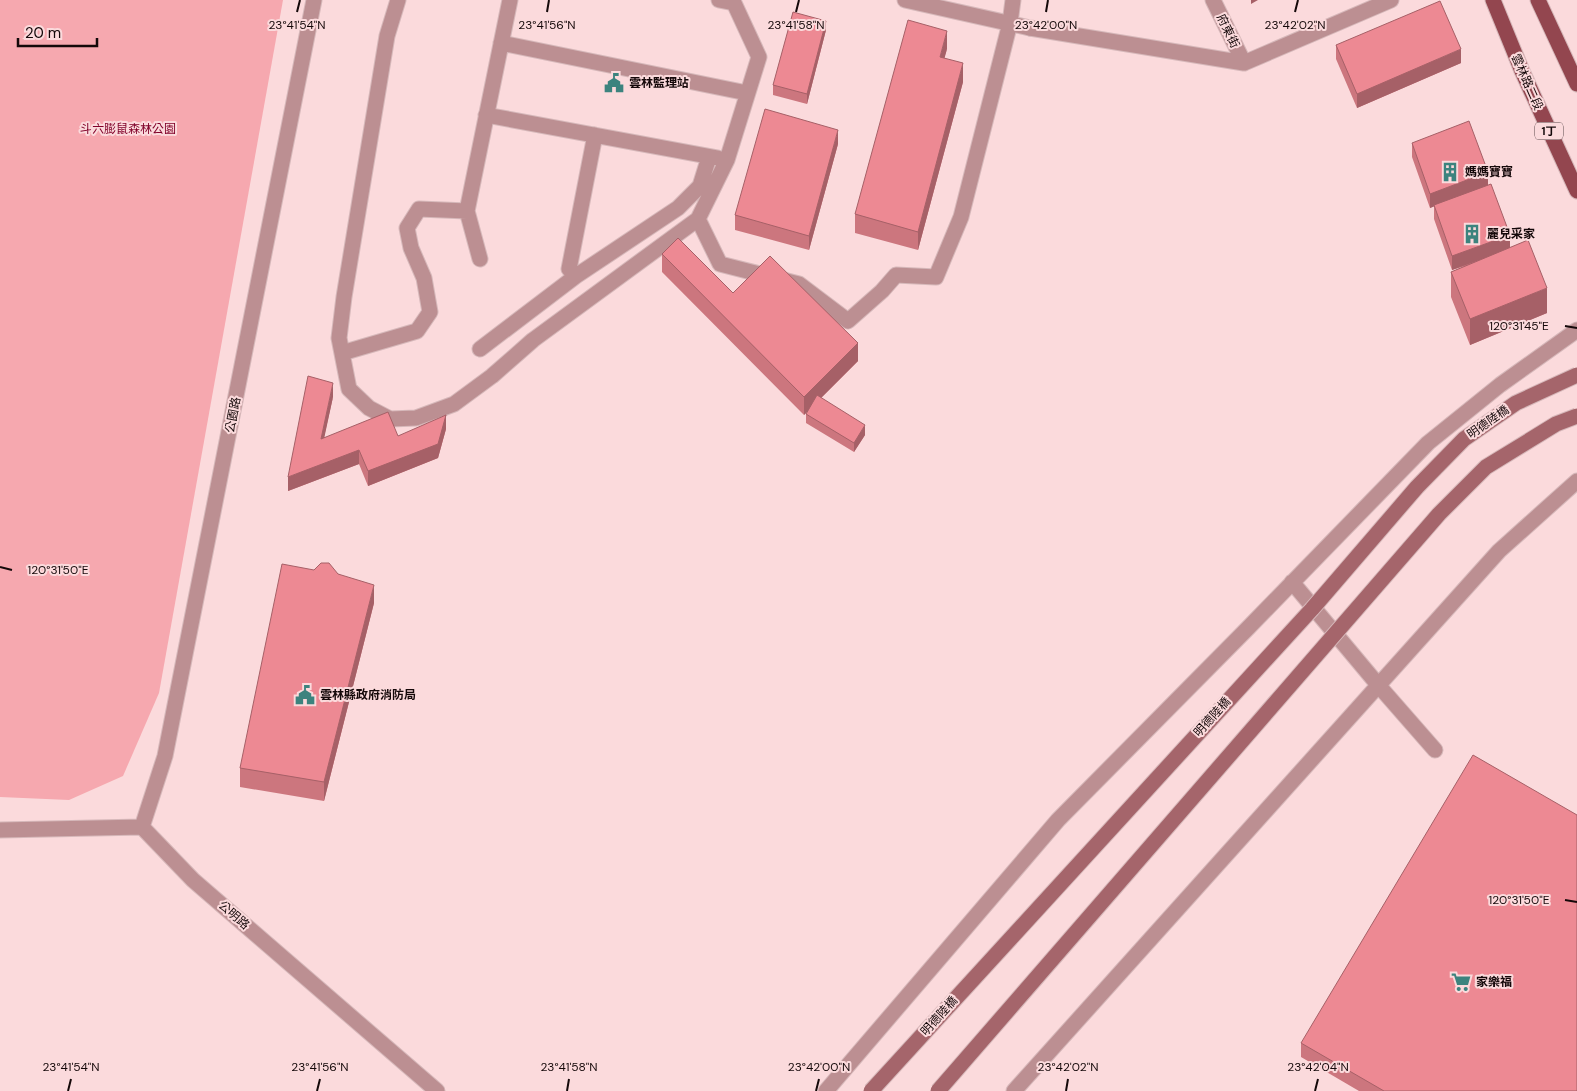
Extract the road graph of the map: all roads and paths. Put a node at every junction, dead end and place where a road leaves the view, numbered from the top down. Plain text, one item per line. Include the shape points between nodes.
1 (314, 0) edge
2 (398, 0) edge
3 (510, 0) edge
4 (719, 0) edge
5 (904, 0) edge
6 (1013, 0) edge
7 (1213, 0) edge
8 (1391, 0) edge
9 (1493, 0) edge
10 (1538, 0) edge
11 (927, 2) edge
12 (1010, 23) junction
13 (501, 42) junction
14 (1244, 63) junction
15 (1577, 84) edge
16 (747, 93) junction
17 (486, 115) junction
18 (595, 135) junction
19 (709, 156) junction
20 (727, 160) junction
21 (1577, 191) edge
22 (467, 211) junction
23 (698, 219) junction
24 (480, 259) dead end
25 (576, 276) junction
26 (1577, 330) edge
27 (480, 349) dead end
28 (342, 353) junction
29 (1577, 375) edge
30 (1577, 416) edge
31 (1577, 481) edge
32 (1292, 582) junction
33 (1379, 686) junction
34 (1435, 750) dead end
35 (142, 827) junction
36 (0, 830) edge
37 (437, 1091) edge
38 (826, 1091) edge
39 (871, 1091) edge
40 (938, 1091) edge
41 (1014, 1091) edge

1 - 35 street, 公園路 via 165,756
2 - 28 street via 387,36 344,297 339,338
3 - 13 street
4 - 16 street via 734,3 758,57
5 - 11 street
6 - 12 street
7 - 14 street, 府東街
8 - 14 street
9 - 21 main road, 雲林路二段 / 1丁
10 - 15 main road
11 - 12 street
12 - 14 street
12 - 23 street via 961,217 936,277 896,275 848,321 799,284 720,264
13 - 16 street
13 - 17 street
16 - 20 street
17 - 18 street
17 - 22 street
18 - 19 street
18 - 25 street via 569,268
19 - 20 street
19 - 25 street via 700,186 678,208
20 - 23 street
22 - 24 street
22 - 28 street via 419,209 407,228 411,248 424,278 430,312 417,331
23 - 28 street via 533,340 454,404 416,418 390,419 369,408 349,389
25 - 27 street
26 - 32 street via 1500,385 1428,443
29 - 39 main road, 明德陸橋, bridge via 1516,403 1464,439
30 - 40 main road, bridge via 1556,424 1486,466 1439,514
31 - 33 street via 1499,551
32 - 33 street
32 - 38 street via 1058,820
33 - 34 street
33 - 41 street
35 - 36 street
35 - 37 street, 公明路 via 193,880

